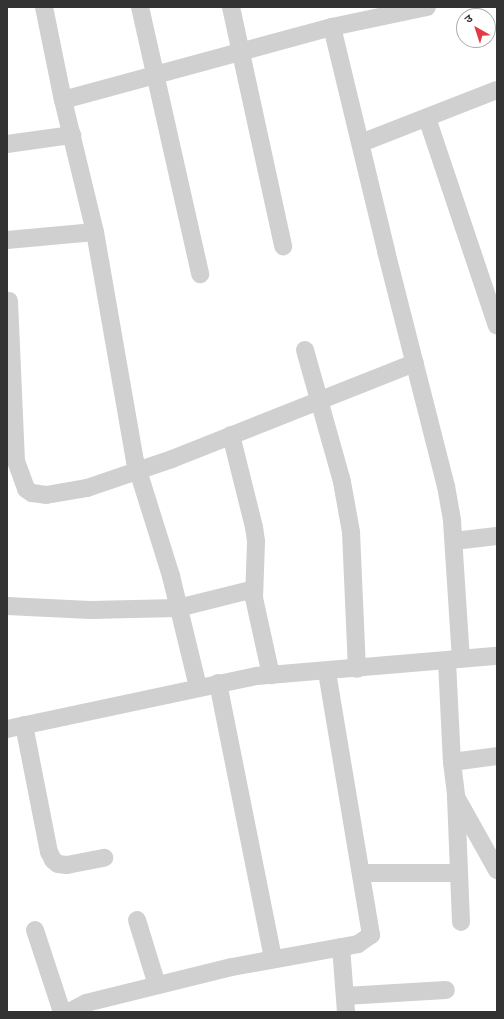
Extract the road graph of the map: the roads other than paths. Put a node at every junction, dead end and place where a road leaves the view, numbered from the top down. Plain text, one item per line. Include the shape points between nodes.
1 (44, 7) edge
2 (140, 7) edge
3 (231, 7) edge
4 (427, 7) edge
5 (332, 27) junction
6 (241, 50) junction
7 (156, 74) junction
8 (497, 90) edge
9 (63, 100) junction
10 (427, 118) junction
11 (72, 135) junction
12 (361, 143) junction
13 (7, 144) edge
14 (95, 232) junction
15 (7, 240) edge
16 (283, 246) dead end
17 (200, 274) dead end
18 (9, 301) dead end
19 (497, 326) edge
20 (305, 350) dead end
21 (9, 362) edge
22 (415, 363) junction
23 (318, 401) junction
24 (231, 435) junction
25 (138, 470) junction
26 (497, 536) edge
27 (454, 541) junction
28 (254, 589) junction
29 (7, 606) edge
30 (178, 608) junction
31 (497, 656) edge
32 (454, 660) junction
33 (356, 669) junction
34 (327, 671) junction
35 (271, 675) junction
36 (218, 683) junction
37 (198, 687) junction
38 (15, 727) edge
39 (497, 756) edge
40 (452, 762) junction
41 (456, 797) junction
42 (104, 858) dead end
43 (497, 870) edge
44 (362, 873) junction
45 (459, 873) junction
46 (137, 920) dead end
47 (461, 922) dead end
48 (35, 930) dead end
49 (341, 947) junction
50 (272, 959) junction
51 (157, 985) junction
52 (446, 990) dead end
53 (345, 1004) edge
54 (62, 1012) edge
55 (68, 1012) edge

1 - 9 street
2 - 7 street
3 - 6 street
4 - 5 street
5 - 6 street
5 - 12 street
6 - 7 street
6 - 16 street
7 - 9 street
7 - 17 street
8 - 10 street
9 - 11 street
10 - 12 street
10 - 19 street
11 - 13 street
11 - 14 street
12 - 22 street
14 - 15 street
14 - 25 street
18 - 21 street
20 - 23 street
21 - 25 street via 16,461 26,488 32,493 46,496 87,488
22 - 23 street
22 - 27 street via 446,486
23 - 24 street
23 - 33 street via 342,482 351,532
24 - 25 street
24 - 28 street via 255,535
25 - 30 street
26 - 27 street
27 - 32 street
28 - 30 street
28 - 35 street
29 - 30 street via 90,610
30 - 37 street
31 - 32 street
32 - 33 street
32 - 40 street
33 - 34 street
34 - 35 street
34 - 44 street
35 - 36 street
36 - 37 street
36 - 50 street
37 - 38 street
38 - 42 street via 53,860 58,864 67,865
39 - 40 street
40 - 41 street
41 - 43 street
41 - 45 street
44 - 45 street
44 - 49 street via 371,935 365,941
45 - 47 street
46 - 51 street
48 - 54 street
49 - 50 street
49 - 53 street
50 - 51 street
51 - 55 street via 86,1003
52 - 53 street

